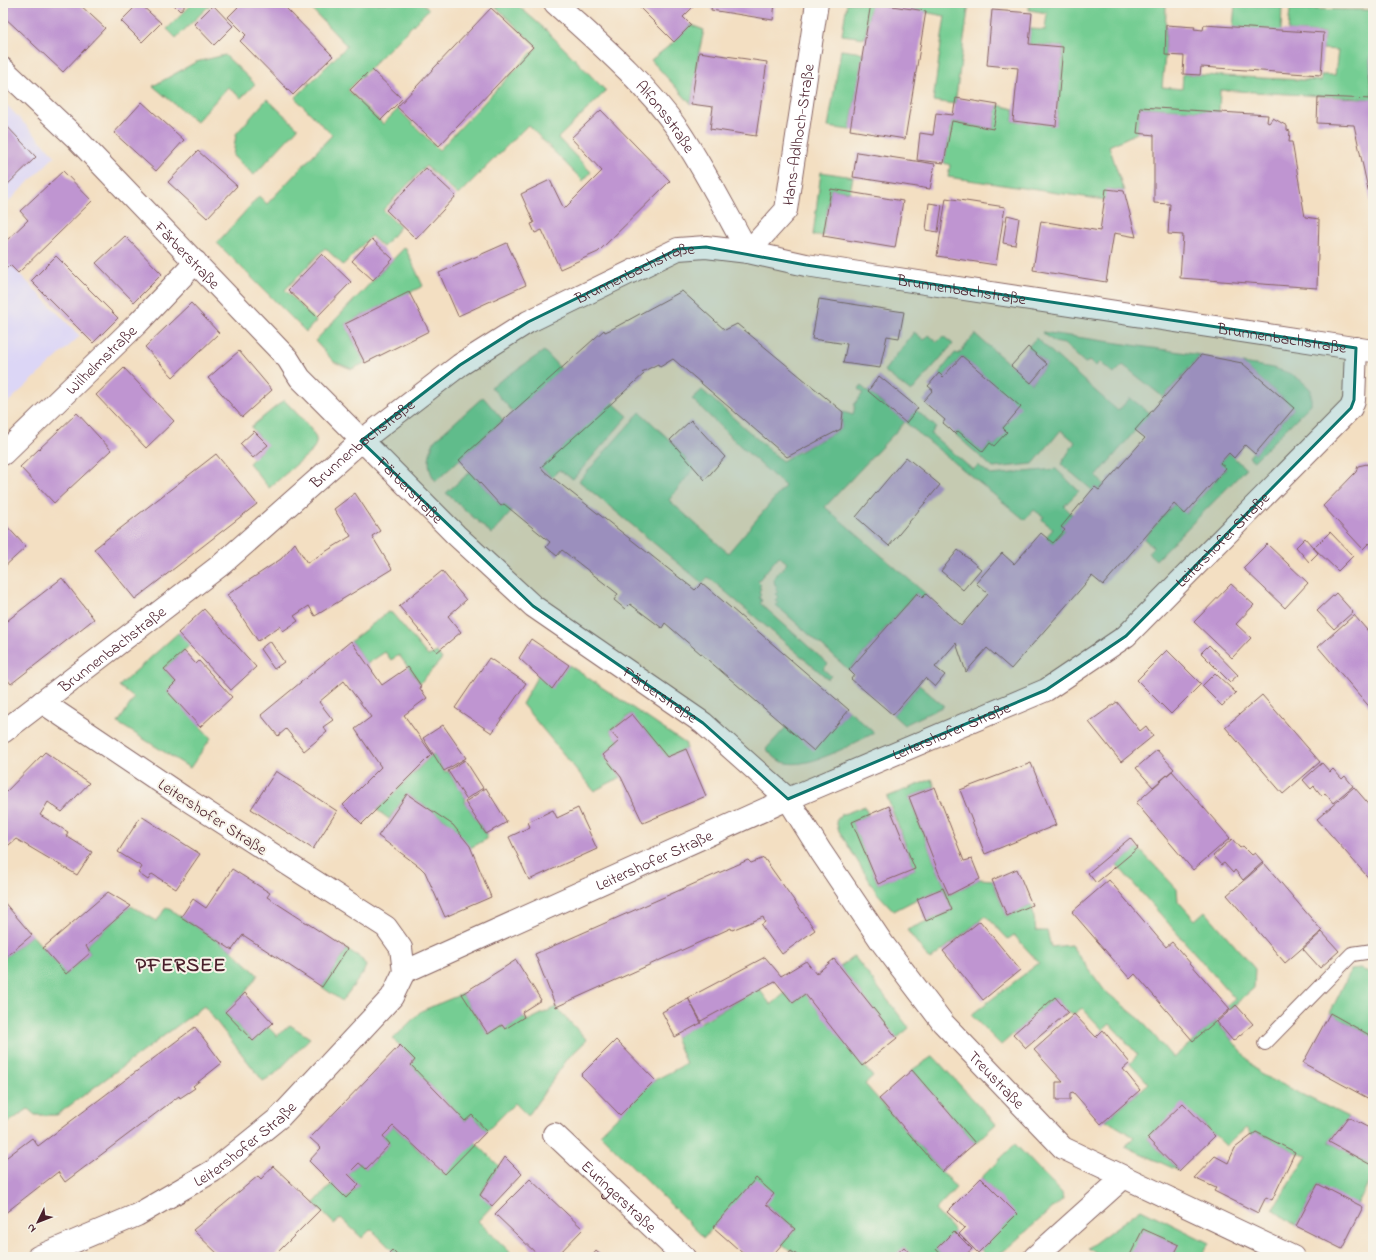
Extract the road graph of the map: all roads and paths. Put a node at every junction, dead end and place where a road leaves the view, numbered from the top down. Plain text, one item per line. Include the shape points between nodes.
1 (555, 3) edge
2 (817, 3) edge
3 (3, 69) edge
4 (748, 252) junction
5 (196, 262) junction
6 (1365, 350) edge
7 (362, 441) junction
8 (3, 454) edge
9 (42, 702) junction
10 (3, 732) edge
11 (788, 799) junction
12 (1373, 951) edge
13 (404, 972) junction
14 (1265, 1043) dead end
15 (554, 1134) dead end
16 (1124, 1177) junction
17 (38, 1257) edge
18 (684, 1257) edge
19 (1035, 1257) edge
20 (1293, 1257) edge

1 - 4 street, Alfonsstraße via 632,74 679,131
2 - 4 street, Hans-Adlhoch-Straße via 786,210
3 - 5 street, Färberstraße via 75,136
4 - 6 street, Brunnenbachstraße via 806,265
4 - 7 street, Brunnenbachstraße via 706,247 678,249 580,295 528,322 460,365
5 - 7 street, Färberstraße via 288,359 304,383
5 - 8 street, Wilhelmstraße via 138,323
6 - 11 street, Leitershofer Straße via 1351,408 1126,636 1046,690
7 - 9 street, Brunnenbachstraße via 222,564
7 - 11 street, Färberstraße via 456,535 533,606 703,723
9 - 10 street
9 - 13 street, Leitershofer Straße via 183,797 386,927 401,948
11 - 13 street, Leitershofer Straße
11 - 16 street, Treustraße via 820,852 883,944 943,1023 1064,1148
12 - 14 lane via 1352,954
13 - 17 street, Leitershofer Straße via 392,997 280,1117 213,1171 138,1215
15 - 18 street, Euringerstraße
16 - 19 street
16 - 20 street, Treustraße

